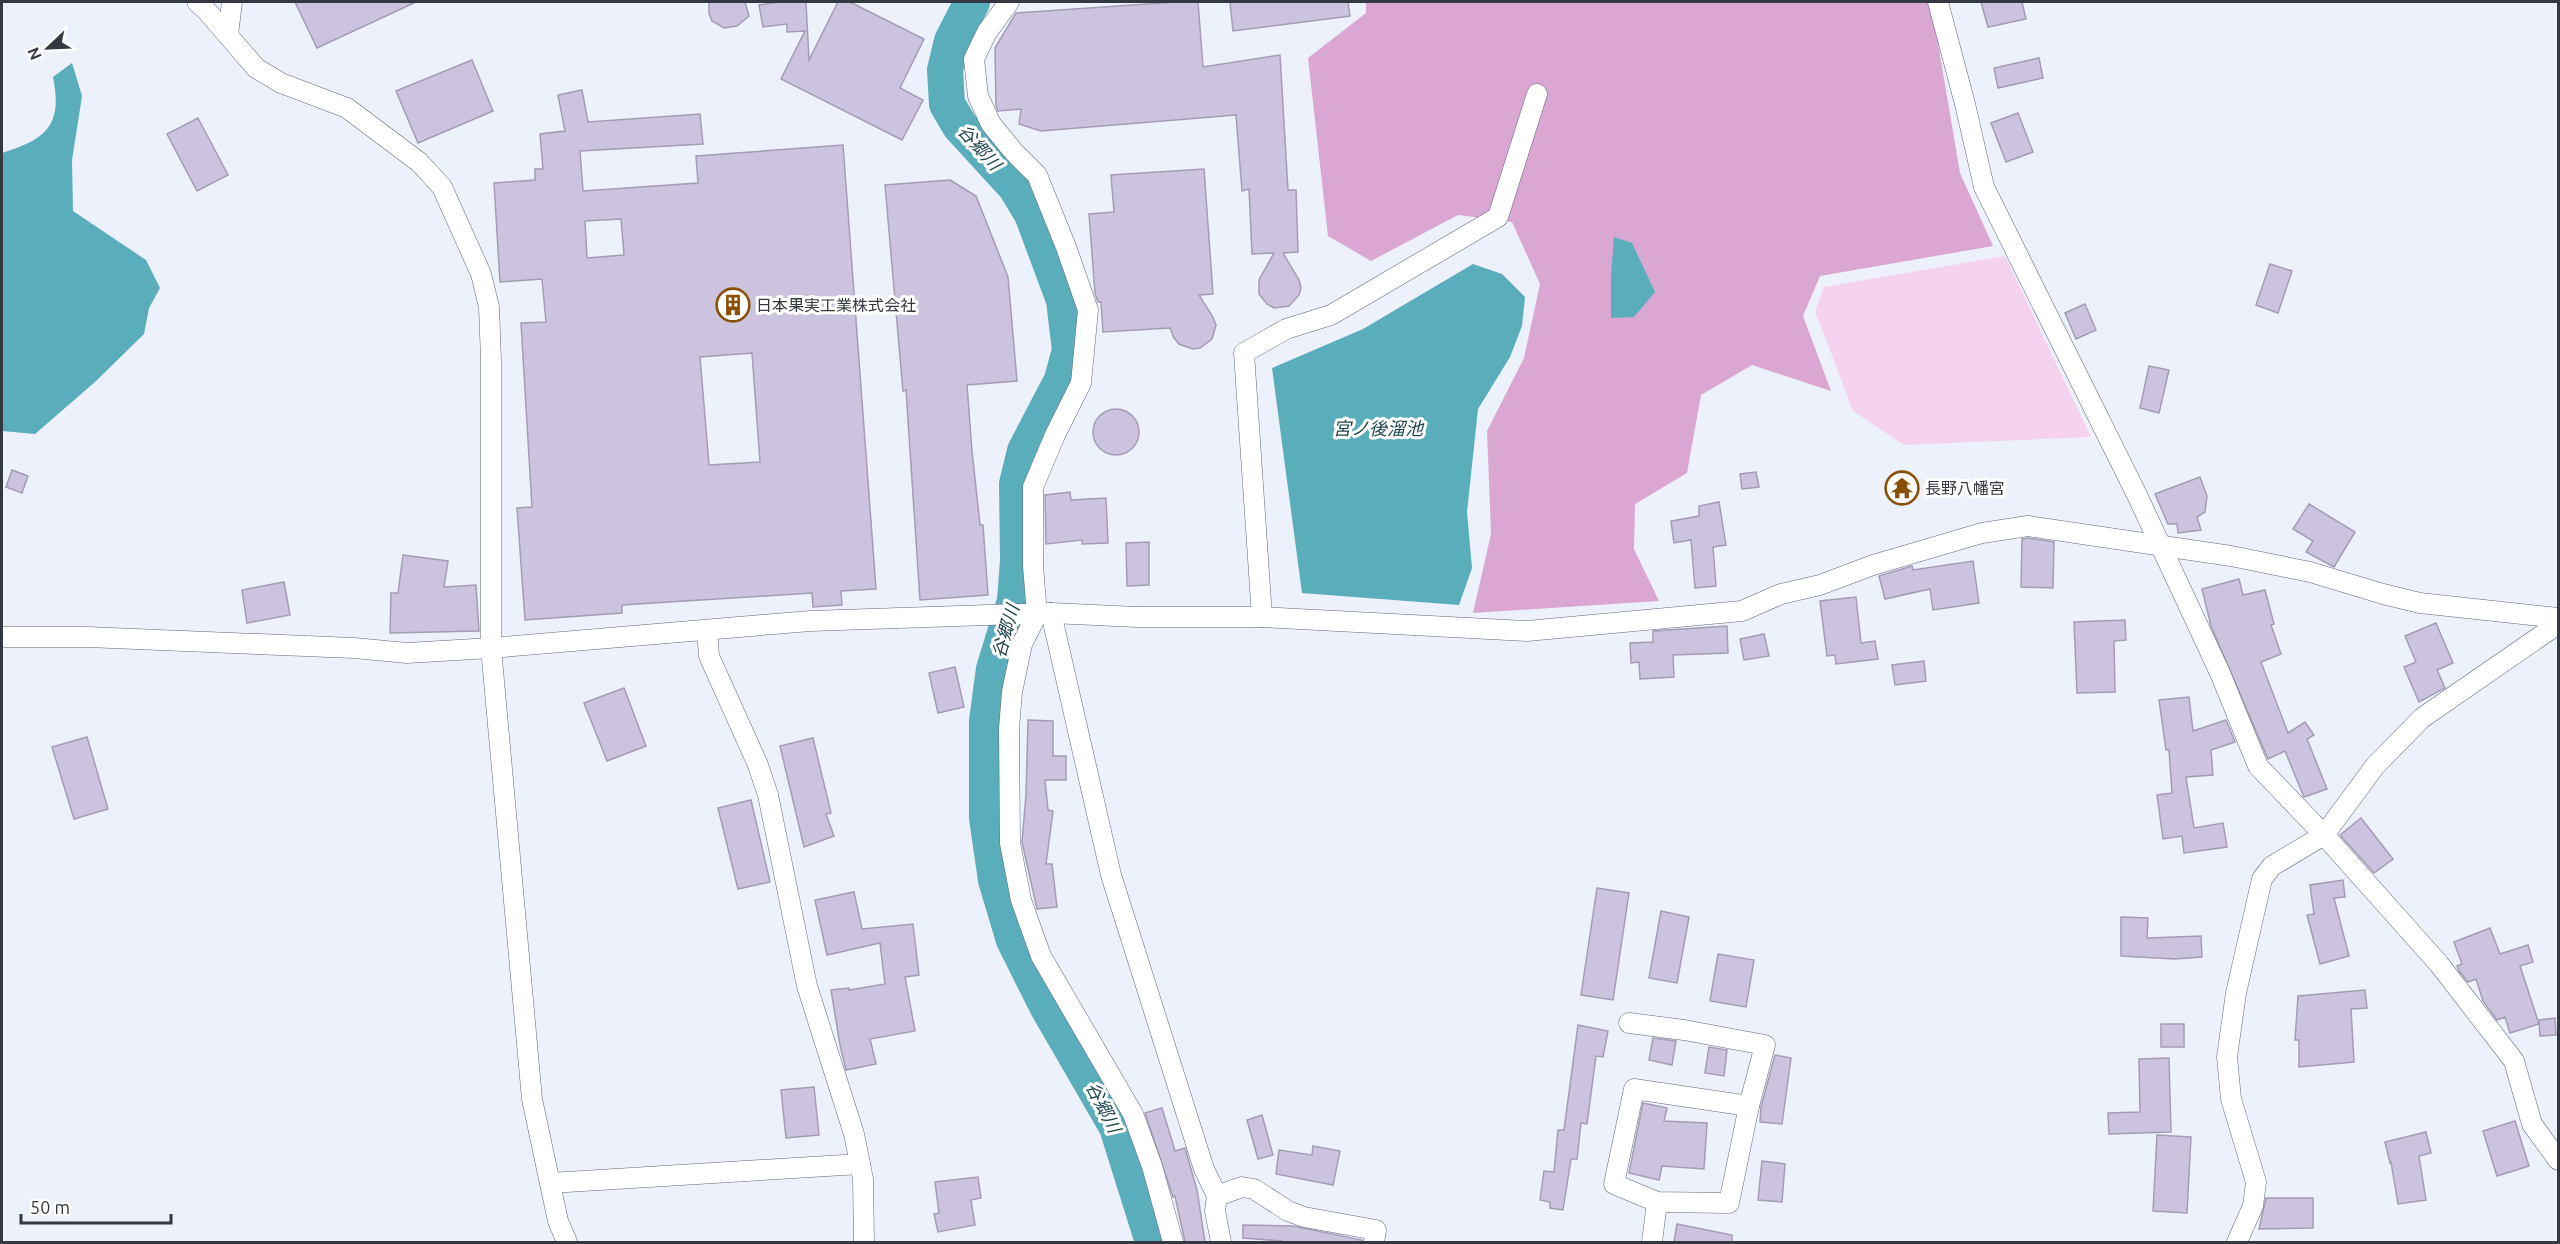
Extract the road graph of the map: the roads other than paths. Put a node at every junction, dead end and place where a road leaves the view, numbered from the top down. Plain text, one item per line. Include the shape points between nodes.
1 (197, 2) edge
2 (231, 2) edge
3 (1009, 2) edge
4 (1938, 2) edge
5 (228, 35) junction
6 (1537, 94) dead end
7 (2158, 544) junction
8 (1038, 614) junction
9 (1262, 616) junction
10 (2559, 618) edge
11 (2559, 624) edge
12 (707, 630) junction
13 (2, 637) edge
14 (491, 648) junction
15 (2324, 835) junction
16 (1629, 1023) dead end
17 (1749, 1106) junction
18 (2559, 1160) edge
19 (860, 1164) junction
20 (550, 1183) junction
21 (1217, 1196) junction
22 (1657, 1202) junction
23 (567, 1242) edge
24 (864, 1242) edge
25 (1173, 1242) edge
26 (1221, 1242) edge
27 (1374, 1242) edge
28 (1652, 1242) edge
29 (2237, 1242) edge

1 - 5 street
2 - 5 street
3 - 8 street via 987,32 974,59 978,96 991,124 1037,175 1088,310 1081,383 1033,487 1033,566
4 - 7 street via 1984,187 2079,375
5 - 14 street via 256,68 281,83 347,108 419,162 442,187 482,274 489,307 491,360
6 - 9 street via 1498,217 1331,315 1286,329 1244,353
7 - 9 street via 2028,526 1982,533 1781,594 1742,612 1527,631
7 - 10 street via 2310,572 2420,603
7 - 15 street via 2220,673 2258,766
8 - 9 street
8 - 12 street via 810,621
8 - 21 street via 1111,874 1204,1169
8 - 25 street via 1023,644 1012,692 1009,729 1010,843 1021,900 1041,956 1133,1114
11 - 15 street via 2422,718 2374,766
12 - 14 street
12 - 19 street via 709,656 768,795 807,986
13 - 14 street via 87,637 407,653
14 - 20 street via 532,1099
15 - 18 street via 2439,964 2514,1061 2532,1124
15 - 29 street via 2271,866 2262,879 2254,906 2228,1057 2231,1099 2256,1182 2253,1206
16 - 17 street via 1765,1045
17 - 22 street via 1729,1203
17 - 22 street via 1634,1089 1614,1184
19 - 20 street
19 - 24 street
20 - 23 street
21 - 26 street via 1215,1211
21 - 27 street via 1242,1187 1254,1189 1304,1217 1376,1230
22 - 28 street

